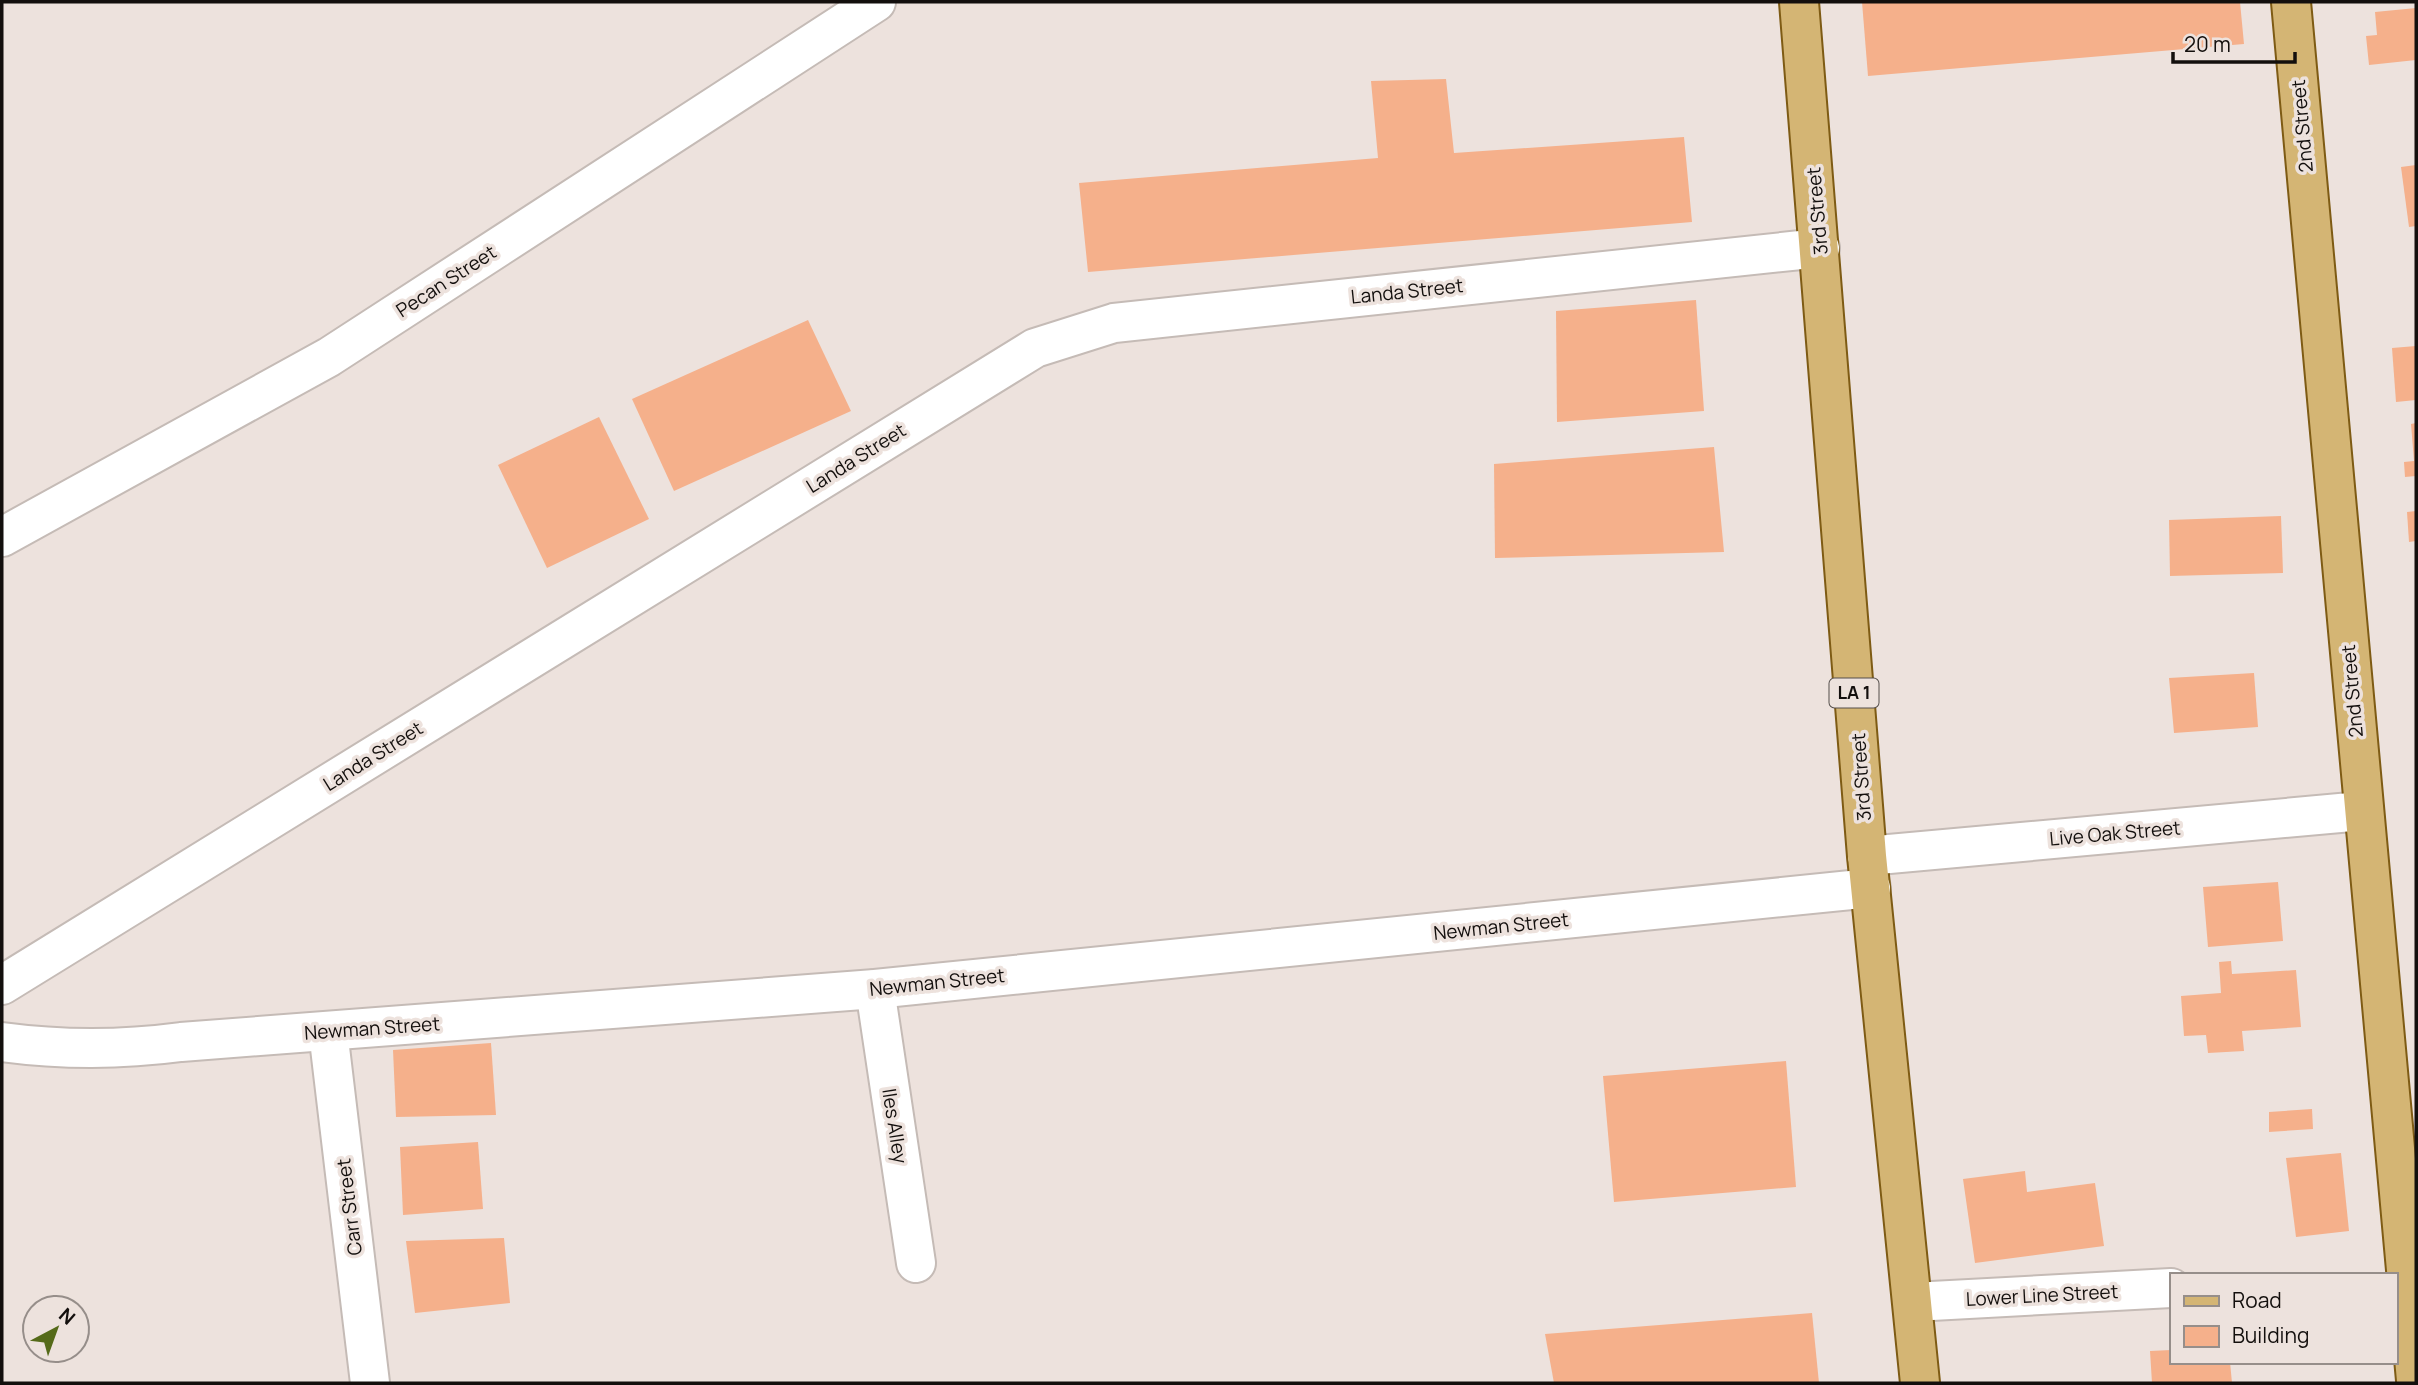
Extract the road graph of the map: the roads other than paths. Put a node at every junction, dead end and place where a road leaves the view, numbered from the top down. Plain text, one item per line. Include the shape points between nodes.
1 (876, 2) edge
2 (1799, 2) edge
3 (2291, 2) edge
4 (1820, 248) junction
5 (2, 537) edge
6 (2362, 811) junction
7 (1869, 872) junction
8 (2, 985) edge
9 (875, 989) junction
10 (328, 1031) junction
11 (2, 1042) edge
12 (2406, 1184) edge
13 (916, 1263) dead end
14 (2400, 1275) edge
15 (2170, 1288) edge
16 (1913, 1302) junction
17 (2416, 1380) edge
18 (370, 1383) edge
19 (1920, 1383) edge

1 - 5 street, Pecan Street via 328,357
2 - 4 main road, 3rd Street / LA 1
3 - 6 main road, 2nd Street
4 - 7 main road, 3rd Street / LA 1
4 - 8 street, Landa Street via 1114,323 1035,348
6 - 7 street, Live Oak Street
6 - 12 main road, 2nd Street
7 - 9 street, Newman Street
7 - 16 main road, 3rd Street / LA 1
9 - 10 street, Newman Street
9 - 13 street, Iles Alley
10 - 11 street, Newman Street via 128,1049
10 - 18 street, Carr Street
12 - 14 main road, 2nd Street
14 - 17 main road, 2nd Street
15 - 16 street, Lower Line Street
16 - 19 main road, 3rd Street / LA 1

